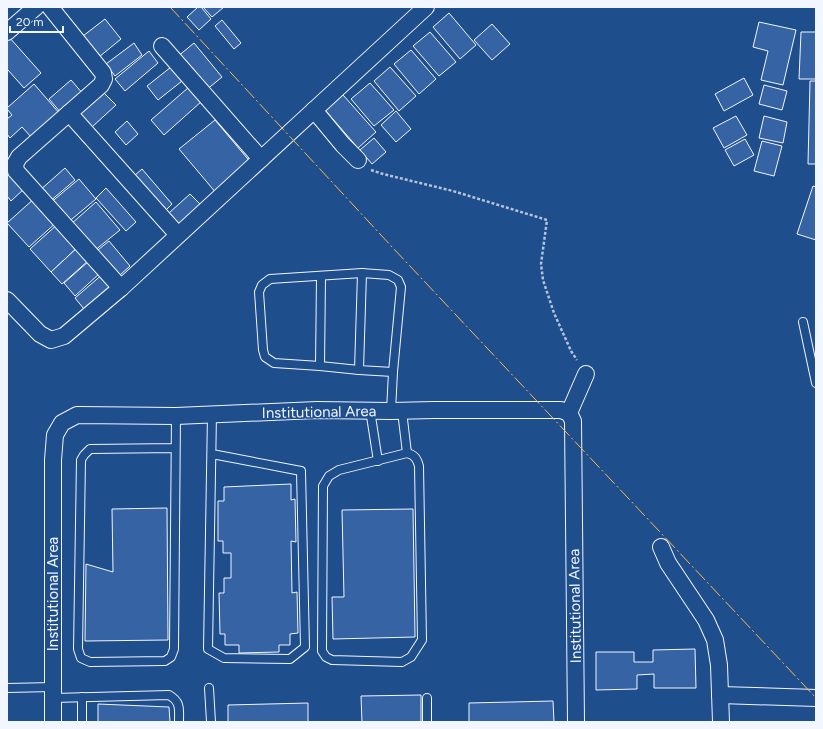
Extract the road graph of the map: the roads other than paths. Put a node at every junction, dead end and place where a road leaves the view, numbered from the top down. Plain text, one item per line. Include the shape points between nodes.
1 (36, 7) edge
2 (50, 7) edge
3 (426, 7) edge
4 (7, 32) edge
5 (162, 46) dead end
6 (314, 110) junction
7 (69, 113) junction
8 (261, 159) junction
9 (358, 160) road end
10 (178, 235) junction
11 (362, 273) junction
12 (321, 276) junction
13 (121, 288) junction
14 (7, 300) edge
15 (803, 322) dead end
16 (320, 366) junction
17 (359, 370) junction
18 (393, 372) junction
19 (586, 374) road end
20 (816, 383) edge
21 (370, 410) junction
22 (397, 411) junction
23 (568, 413) junction
24 (212, 414) junction
25 (176, 416) junction
26 (175, 448) junction
27 (407, 453) junction
28 (212, 454) junction
29 (378, 460) junction
30 (661, 547) dead end
31 (7, 688) edge
32 (209, 688) dead end
33 (53, 693) junction
34 (720, 695) junction
35 (82, 697) junction
36 (427, 698) dead end
37 (816, 698) edge
38 (53, 722) edge
39 (82, 722) edge
40 (179, 722) edge
41 (211, 722) edge
42 (427, 722) edge
43 (576, 722) edge
44 (721, 722) edge

1 - 4 street
2 - 7 street via 103,73 101,85
3 - 6 street
5 - 8 street
6 - 8 street
6 - 9 street
7 - 10 street
7 - 13 street via 19,157 15,164 16,171
8 - 10 street
10 - 13 street
11 - 12 lane
11 - 17 lane
11 - 18 lane via 390,275 398,280 401,288
12 - 16 lane
12 - 16 lane via 270,279 262,285 259,292 265,357 274,363
13 - 14 street via 64,336 51,340 40,334
15 - 20 lane
16 - 17 lane
17 - 18 lane
18 - 22 lane
19 - 23 street
21 - 22 street, Institutional Area
21 - 24 street, Institutional Area
21 - 29 lane
22 - 23 street, Institutional Area via 561,410
22 - 27 lane
23 - 43 street, Institutional Area via 573,421
24 - 25 street, Institutional Area
24 - 28 lane
25 - 26 lane
25 - 33 street, Institutional Area via 77,415 62,423 55,435
26 - 26 lane via 174,649 171,657 165,661 90,662 81,658 78,649 81,460 90,449
27 - 29 lane
27 - 29 lane via 417,460 419,466 422,640 411,657 402,662 332,660 322,651 323,486 329,476 339,470
28 - 28 lane via 208,649 224,658 290,659 305,647 301,470
30 - 34 street via 668,563 706,620 714,640 719,665
31 - 33 lane
32 - 41 lane
33 - 35 lane
33 - 38 street, Institutional Area
34 - 37 street
34 - 44 street
35 - 39 lane
35 - 40 lane via 169,695 179,706
36 - 42 lane

